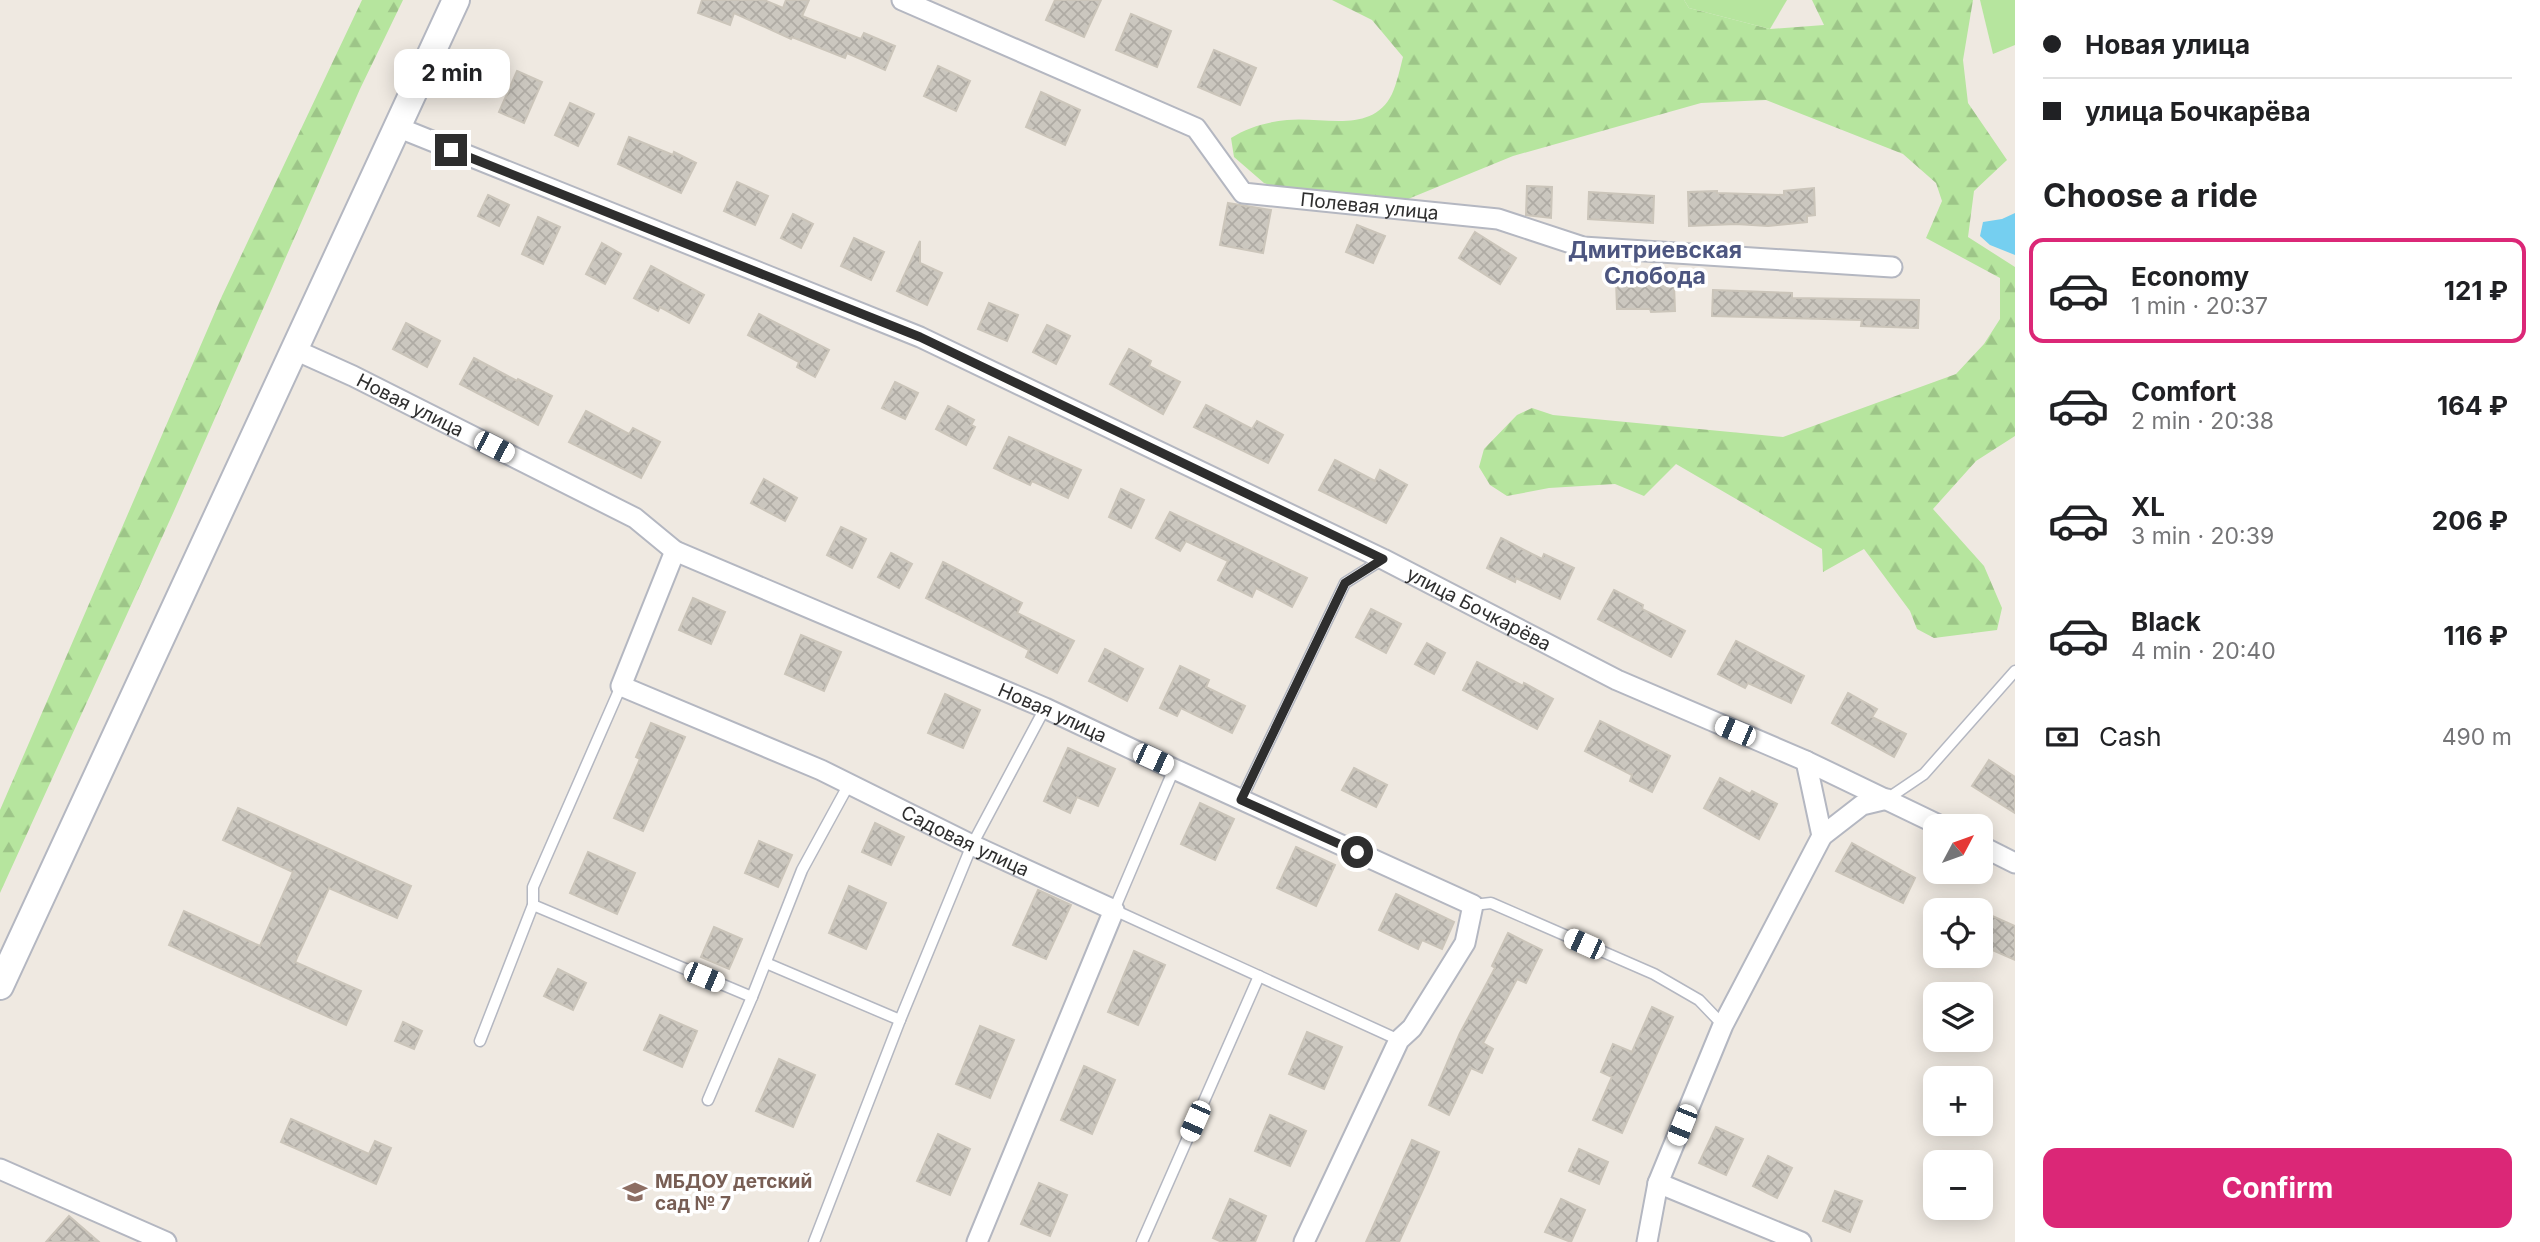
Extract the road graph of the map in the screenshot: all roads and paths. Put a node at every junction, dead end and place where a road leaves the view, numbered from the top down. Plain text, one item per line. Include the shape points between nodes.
1 (456, 0) edge
2 (902, 0) edge
3 (397, 127) junction
4 (1892, 267) dead end
5 (293, 349) junction
6 (675, 551) junction
7 (1383, 559) junction
8 (2015, 671) edge
9 (621, 686) junction
10 (1045, 708) junction
11 (1806, 761) junction
12 (1174, 769) junction
13 (849, 784) junction
14 (1887, 799) junction
15 (1241, 800) junction
16 (1923, 817) edge
17 (1822, 836) junction
18 (972, 845) junction
19 (1993, 852) edge
20 (2015, 863) edge
21 (533, 905) junction
22 (1473, 905) junction
23 (1114, 911) junction
24 (766, 962) junction
25 (1259, 976) junction
26 (0, 986) edge
27 (752, 998) junction
28 (900, 1020) junction
29 (1723, 1025) junction
30 (1399, 1040) junction
31 (480, 1041) dead end
32 (708, 1100) dead end
33 (0, 1169) edge
34 (1658, 1184) junction
35 (166, 1242) edge
36 (814, 1242) edge
37 (977, 1242) edge
38 (1142, 1242) edge
39 (1304, 1242) edge
40 (1647, 1242) edge
41 (1801, 1242) edge

1 - 3 main road
2 - 4 street, Полевая улица via 1196,128 1243,192 1498,219 1583,247
3 - 5 main road
3 - 7 street, улица Бочкарёва via 920,337
5 - 6 street, Новая улица via 635,518
5 - 26 main road
6 - 9 street
6 - 10 street, Новая улица
7 - 11 street, улица Бочкарёва via 1618,680
7 - 15 lane via 1345,583
8 - 14 lane via 1924,774
9 - 13 street, Садовая улица
9 - 21 lane via 533,887
10 - 12 street, Новая улица
10 - 18 lane
11 - 14 street, улица Бочкарёва
11 - 17 street
12 - 15 street, Новая улица
12 - 23 lane
13 - 18 street, Садовая улица
13 - 24 lane via 802,870
14 - 16 street, улица Бочкарёва
14 - 17 street via 1862,805
15 - 22 street, Новая улица
17 - 29 street
18 - 23 street, Садовая улица
18 - 28 lane
19 - 20 street
21 - 27 lane
21 - 31 lane
22 - 29 lane via 1491,903 1654,974 1699,1000
22 - 30 street via 1465,943 1412,1028
23 - 25 lane
23 - 37 street
24 - 27 lane
24 - 28 lane
25 - 30 lane
25 - 38 lane
27 - 32 lane
28 - 36 lane
29 - 34 street
30 - 39 street
33 - 35 street
34 - 40 street
34 - 41 street

